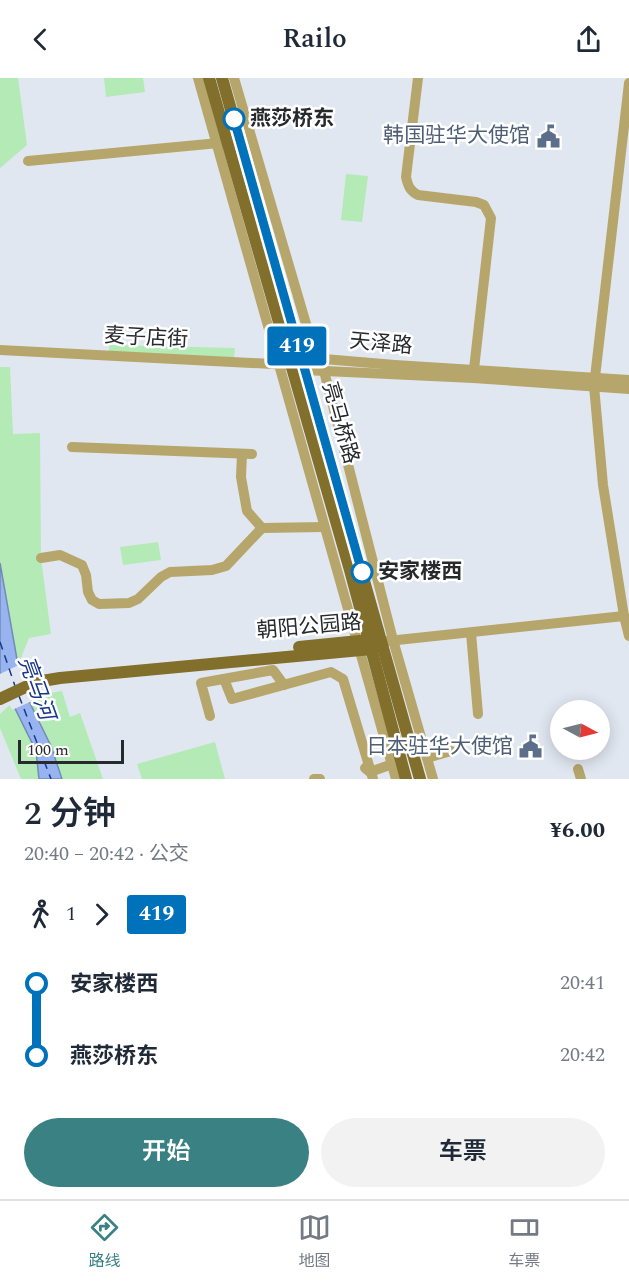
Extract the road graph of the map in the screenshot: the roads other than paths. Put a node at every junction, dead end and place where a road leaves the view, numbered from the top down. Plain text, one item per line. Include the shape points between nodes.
1 (198, 78) edge
2 (209, 78) edge
3 (222, 78) edge
4 (234, 78) edge
5 (418, 78) edge
6 (629, 83) edge
7 (240, 141) junction
8 (222, 143) junction
9 (28, 161) dead end
10 (3, 350) edge
11 (316, 358) junction
12 (299, 364) junction
13 (278, 365) junction
14 (324, 371) junction
15 (473, 374) junction
16 (629, 380) edge
17 (594, 382) junction
18 (629, 389) edge
19 (72, 447) dead end
20 (324, 527) junction
21 (262, 528) junction
22 (41, 558) dead end
23 (624, 616) junction
24 (471, 633) junction
25 (629, 636) edge
26 (379, 643) junction
27 (358, 645) junction
28 (269, 657) junction
29 (273, 670) junction
30 (34, 679) junction
31 (224, 679) junction
32 (284, 685) junction
33 (0, 695) edge
34 (478, 714) dead end
35 (210, 716) dead end
36 (451, 751) dead end
37 (427, 758) junction
38 (397, 763) junction
39 (368, 772) edge
40 (314, 779) edge
41 (320, 779) edge
42 (396, 779) edge
43 (406, 779) edge
44 (420, 779) edge
45 (433, 779) edge

1 - 8 street
2 - 8 main road, 亮马桥路
3 - 7 main road, 亮马桥路
4 - 11 street
5 - 15 street via 408,186 418,195 484,205 491,218
6 - 17 street
7 - 8 street
7 - 12 main road, 亮马桥路
8 - 9 street
8 - 12 main road, 亮马桥路
8 - 13 street
10 - 13 street, 麦子店街
11 - 12 street, 天泽路
11 - 14 street
11 - 15 street, 天泽路
12 - 13 street, 麦子店街
12 - 14 street, 天泽路
12 - 26 main road, 亮马桥路
13 - 20 street
14 - 15 street, 天泽路
14 - 26 street
15 - 17 street, 天泽路
16 - 17 street, 天泽路
17 - 18 street, 天泽路
17 - 23 street via 603,484
19 - 21 street via 247,454 241,477 247,511
20 - 21 street
20 - 27 street
21 - 22 street via 226,566 170,572 129,603 99,604 88,592 82,565 60,555
23 - 24 street
23 - 25 street
24 - 26 street
24 - 34 street
26 - 27 main road, 朝阳公园路
26 - 37 street
26 - 38 main road, 亮马桥路
26 - 44 main road, 亮马桥路
27 - 28 main road, 朝阳公园路
27 - 30 main road, 朝阳公园路
27 - 38 street
28 - 29 street
28 - 30 main road, 朝阳公园路
29 - 31 street
29 - 32 street
30 - 33 main road, 朝阳公园路
31 - 32 street via 232,699
31 - 35 street via 201,683
32 - 39 street via 331,672 343,679
36 - 37 street
37 - 45 street
38 - 39 street
38 - 42 street
38 - 43 main road, 亮马桥路
40 - 41 street

